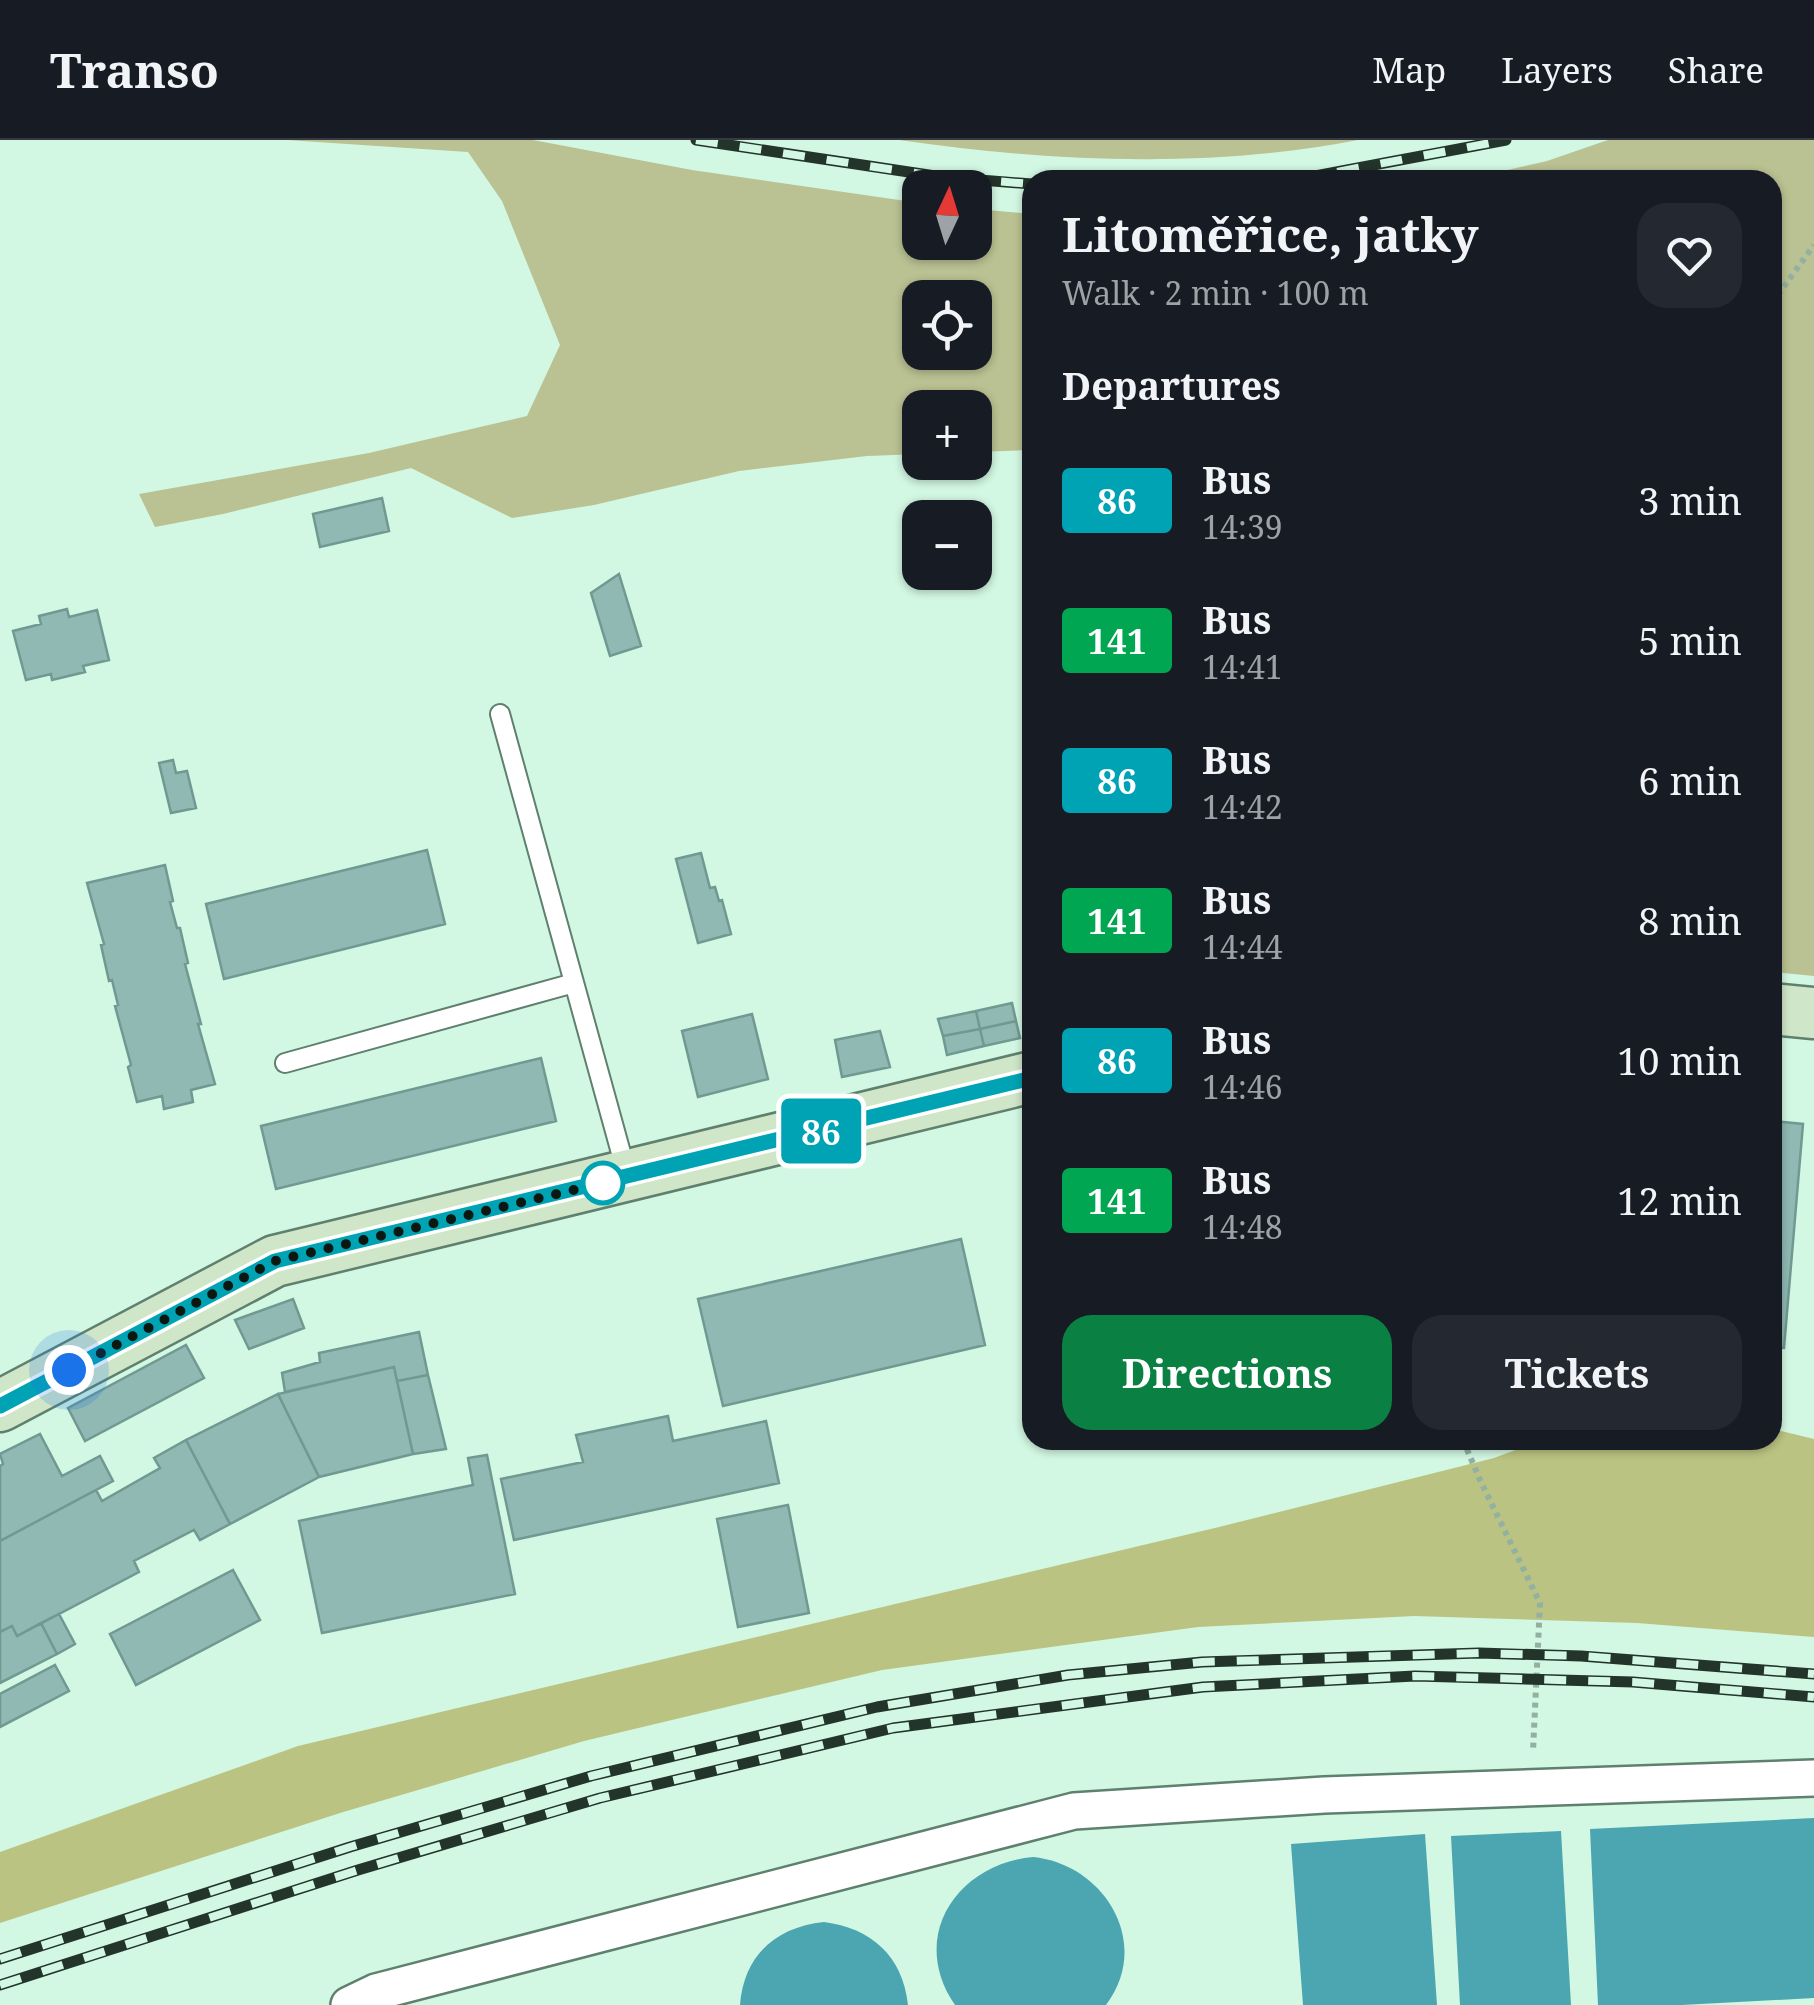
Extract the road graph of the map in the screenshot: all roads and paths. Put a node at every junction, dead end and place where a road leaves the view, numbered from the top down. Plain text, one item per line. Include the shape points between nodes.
1 (1814, 245) edge
2 (1782, 290) edge
3 (500, 714) dead end
4 (574, 982) junction
5 (1782, 1010) edge
6 (1814, 1012) edge
7 (285, 1064) dead end
8 (1022, 1080) edge
9 (628, 1177) junction
10 (0, 1406) edge
11 (1468, 1450) edge
12 (1814, 1778) edge
13 (1532, 1788) junction
14 (349, 2005) edge

1 - 2 path
3 - 4 lane
4 - 7 lane
4 - 9 lane
5 - 6 main road
8 - 9 main road
9 - 10 main road via 275,1261
11 - 13 path via 1540,1603
12 - 13 street
13 - 14 street via 1074,1811

